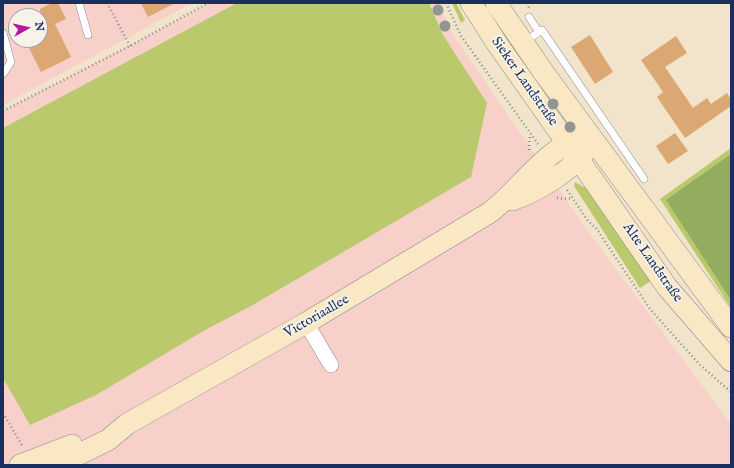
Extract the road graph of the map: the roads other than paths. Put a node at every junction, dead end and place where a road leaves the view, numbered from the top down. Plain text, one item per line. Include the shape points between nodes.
1 (79, 3) edge
2 (471, 3) edge
3 (496, 3) edge
4 (529, 17) dead end
5 (3, 33) edge
6 (88, 35) dead end
7 (531, 38) junction
8 (498, 45) junction
9 (3, 74) edge
10 (592, 138) junction
11 (573, 151) junction
12 (644, 179) dead end
13 (306, 324) junction
14 (731, 327) edge
15 (731, 362) edge
16 (331, 364) dead end
17 (127, 424) junction
18 (20, 465) edge
19 (57, 465) edge

1 - 6 lane
2 - 8 main road, Sieker Landstraße
3 - 7 main road, Sieker Landstraße
4 - 7 lane
5 - 9 lane via 11,62
7 - 8 main road
7 - 10 main road, Sieker Landstraße
7 - 12 lane via 542,30
8 - 11 main road, Sieker Landstraße
10 - 11 main road, Victoriaallee via 578,139
10 - 14 main road, Alte Landstraße
11 - 13 main road, Victoriaallee via 537,167 504,203
11 - 15 main road, Alte Landstraße via 667,287
13 - 16 street
13 - 17 main road, Victoriaallee
17 - 18 main road, Victoriaallee
17 - 19 main road, Victoriaallee via 108,440

